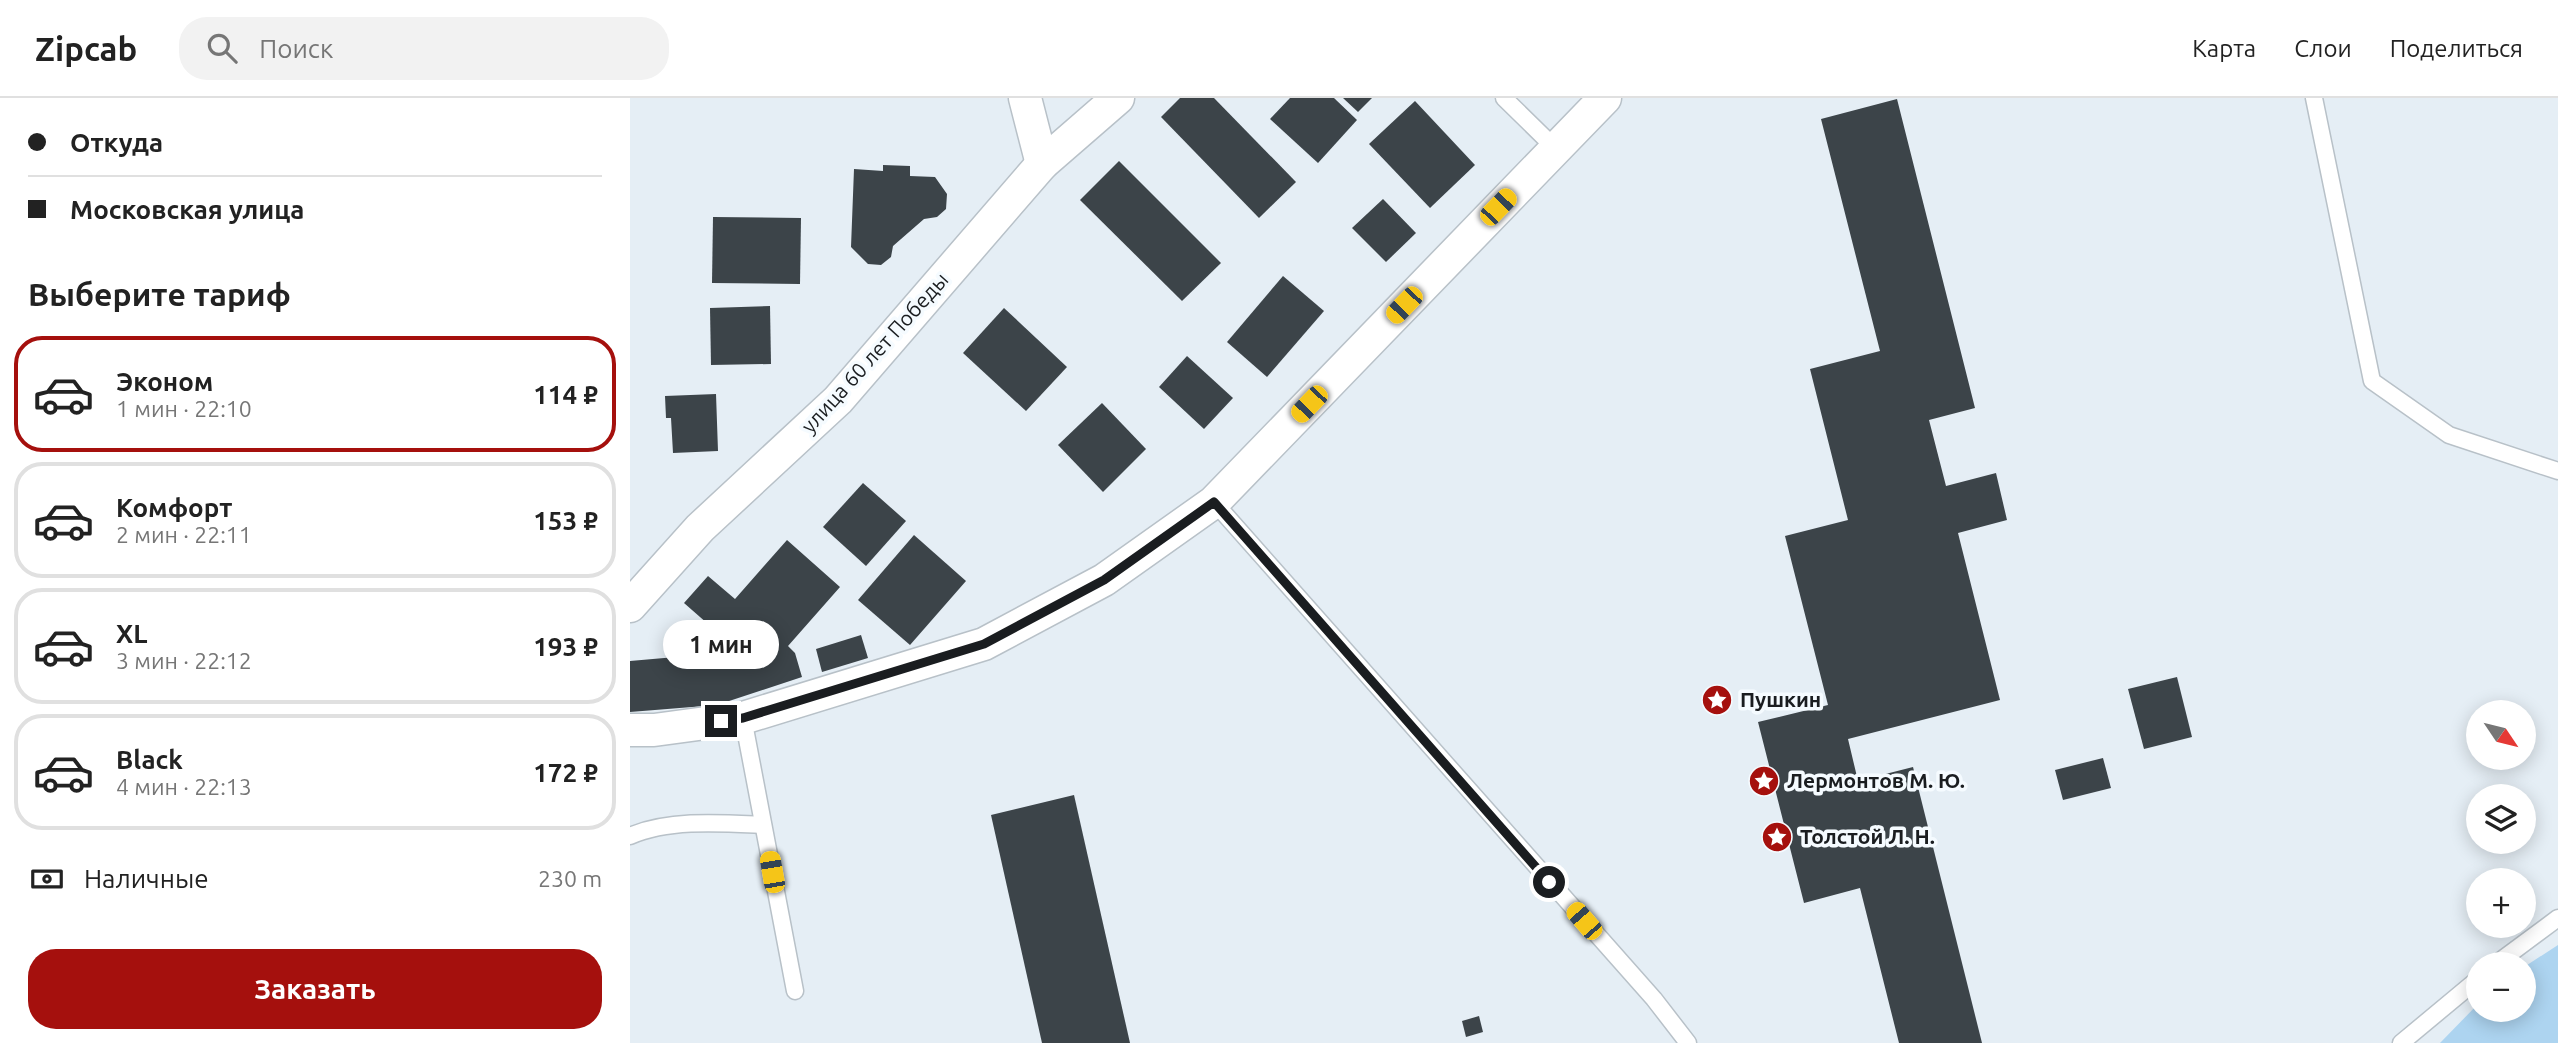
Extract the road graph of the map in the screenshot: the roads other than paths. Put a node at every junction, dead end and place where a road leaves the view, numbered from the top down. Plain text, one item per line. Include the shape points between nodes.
1 (1025, 98) edge
2 (1118, 98) edge
3 (1504, 98) edge
4 (1605, 98) edge
5 (2314, 98) edge
6 (1555, 148) junction
7 (1042, 164) junction
8 (2558, 471) edge
9 (1214, 502) junction
10 (630, 606) edge
11 (743, 718) junction
12 (630, 730) edge
13 (763, 825) junction
14 (630, 836) edge
15 (2558, 918) edge
16 (2512, 952) edge
17 (2466, 989) edge
18 (795, 991) dead end
19 (1688, 1043) edge
20 (2401, 1043) edge

1 - 7 street
2 - 7 street, улица 60 лет Победы
3 - 6 lane
4 - 6 street
5 - 8 lane via 2372,381 2449,435
6 - 9 street
7 - 10 street, улица 60 лет Победы via 838,400 700,528
9 - 11 street via 1104,580 984,644
9 - 19 lane
11 - 12 street
11 - 13 lane
13 - 14 lane via 699,822
13 - 18 lane
15 - 16 lane
17 - 20 lane

